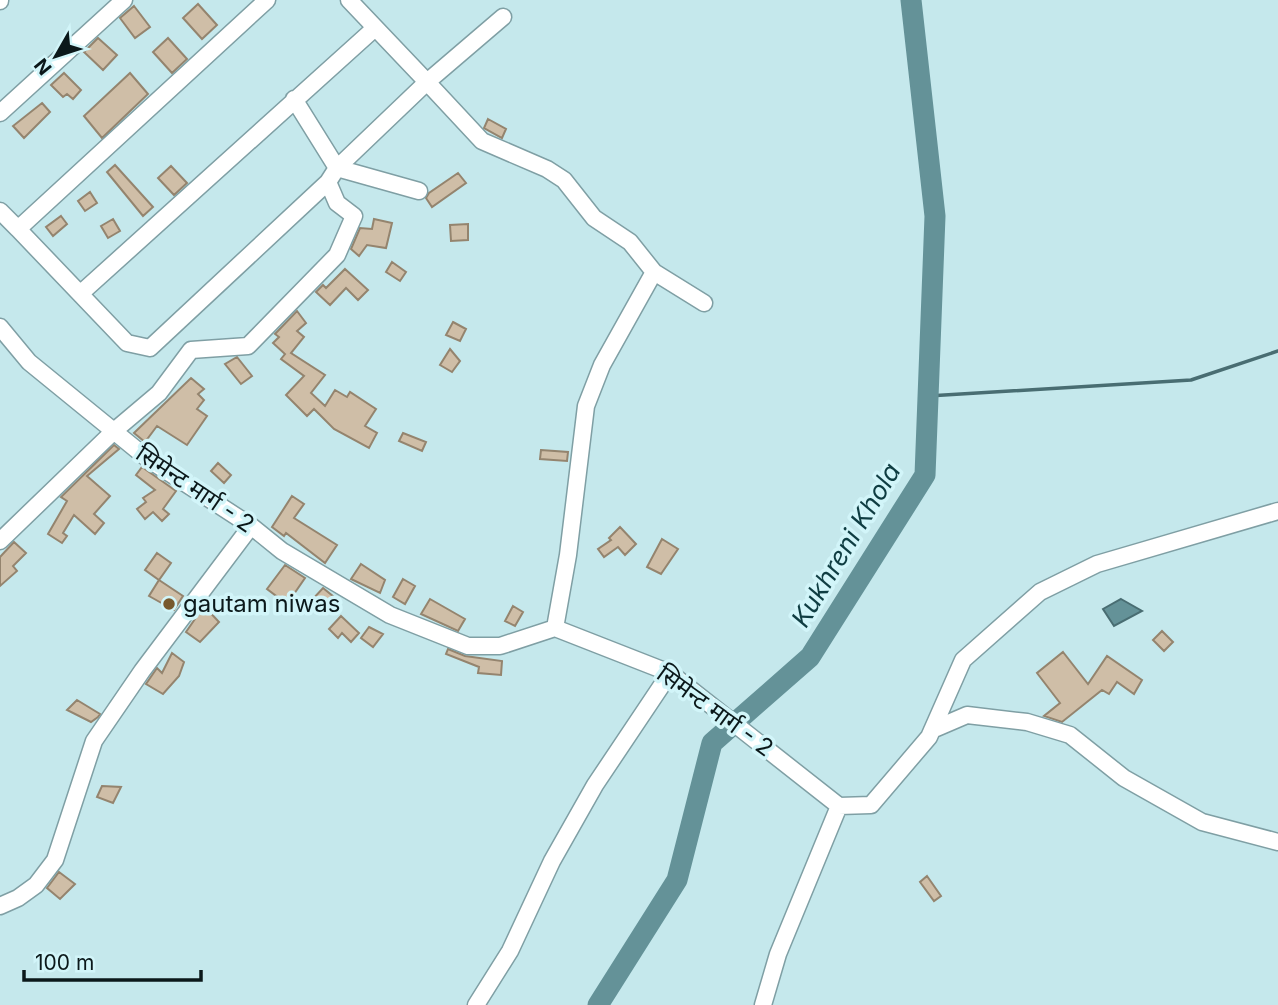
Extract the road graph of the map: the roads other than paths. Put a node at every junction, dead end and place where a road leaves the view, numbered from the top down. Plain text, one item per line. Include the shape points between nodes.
1 (124, 0) edge
2 (267, 0) edge
3 (349, 0) edge
4 (503, 17) dead end
5 (375, 28) junction
6 (427, 82) junction
7 (294, 99) junction
8 (0, 113) edge
9 (332, 175) junction
10 (419, 191) dead end
11 (0, 211) edge
12 (18, 229) junction
13 (654, 272) junction
14 (80, 294) junction
15 (704, 303) dead end
16 (0, 327) edge
17 (114, 431) junction
18 (1278, 511) edge
19 (251, 526) junction
20 (0, 541) edge
21 (555, 628) junction
22 (670, 673) junction
23 (932, 730) junction
24 (839, 806) junction
25 (1278, 842) edge
26 (0, 906) edge
27 (475, 1005) edge
28 (763, 1005) edge

1 - 8 street
2 - 12 street
3 - 5 street
4 - 6 street
5 - 6 street
5 - 7 street
6 - 9 street
6 - 13 street via 482,141 564,180 594,218 630,242
7 - 9 street
7 - 14 street
9 - 10 street
9 - 14 street via 150,348 127,343
9 - 17 street via 332,197 354,216 337,256 248,346 191,350 159,393
11 - 12 street
12 - 14 street
13 - 15 street
13 - 21 street via 602,365 586,406
16 - 17 street, सिमेन्ट मार्ग - 2 via 29,362
17 - 19 street, सिमेन्ट मार्ग - 2 via 148,459
17 - 20 street
18 - 23 street via 1097,564 1041,592 963,660
19 - 21 street, सिमेन्ट मार्ग - 2 via 282,551 390,615 468,646 500,646
19 - 26 street via 94,741 55,860 36,885
21 - 22 street, सिमेन्ट मार्ग - 2
22 - 24 street, सिमेन्ट मार्ग - 2
22 - 27 street via 595,785 552,861 510,951
23 - 24 street via 871,805
23 - 25 street via 967,715 1027,722 1070,734 1124,778 1202,822
24 - 28 street via 778,954

